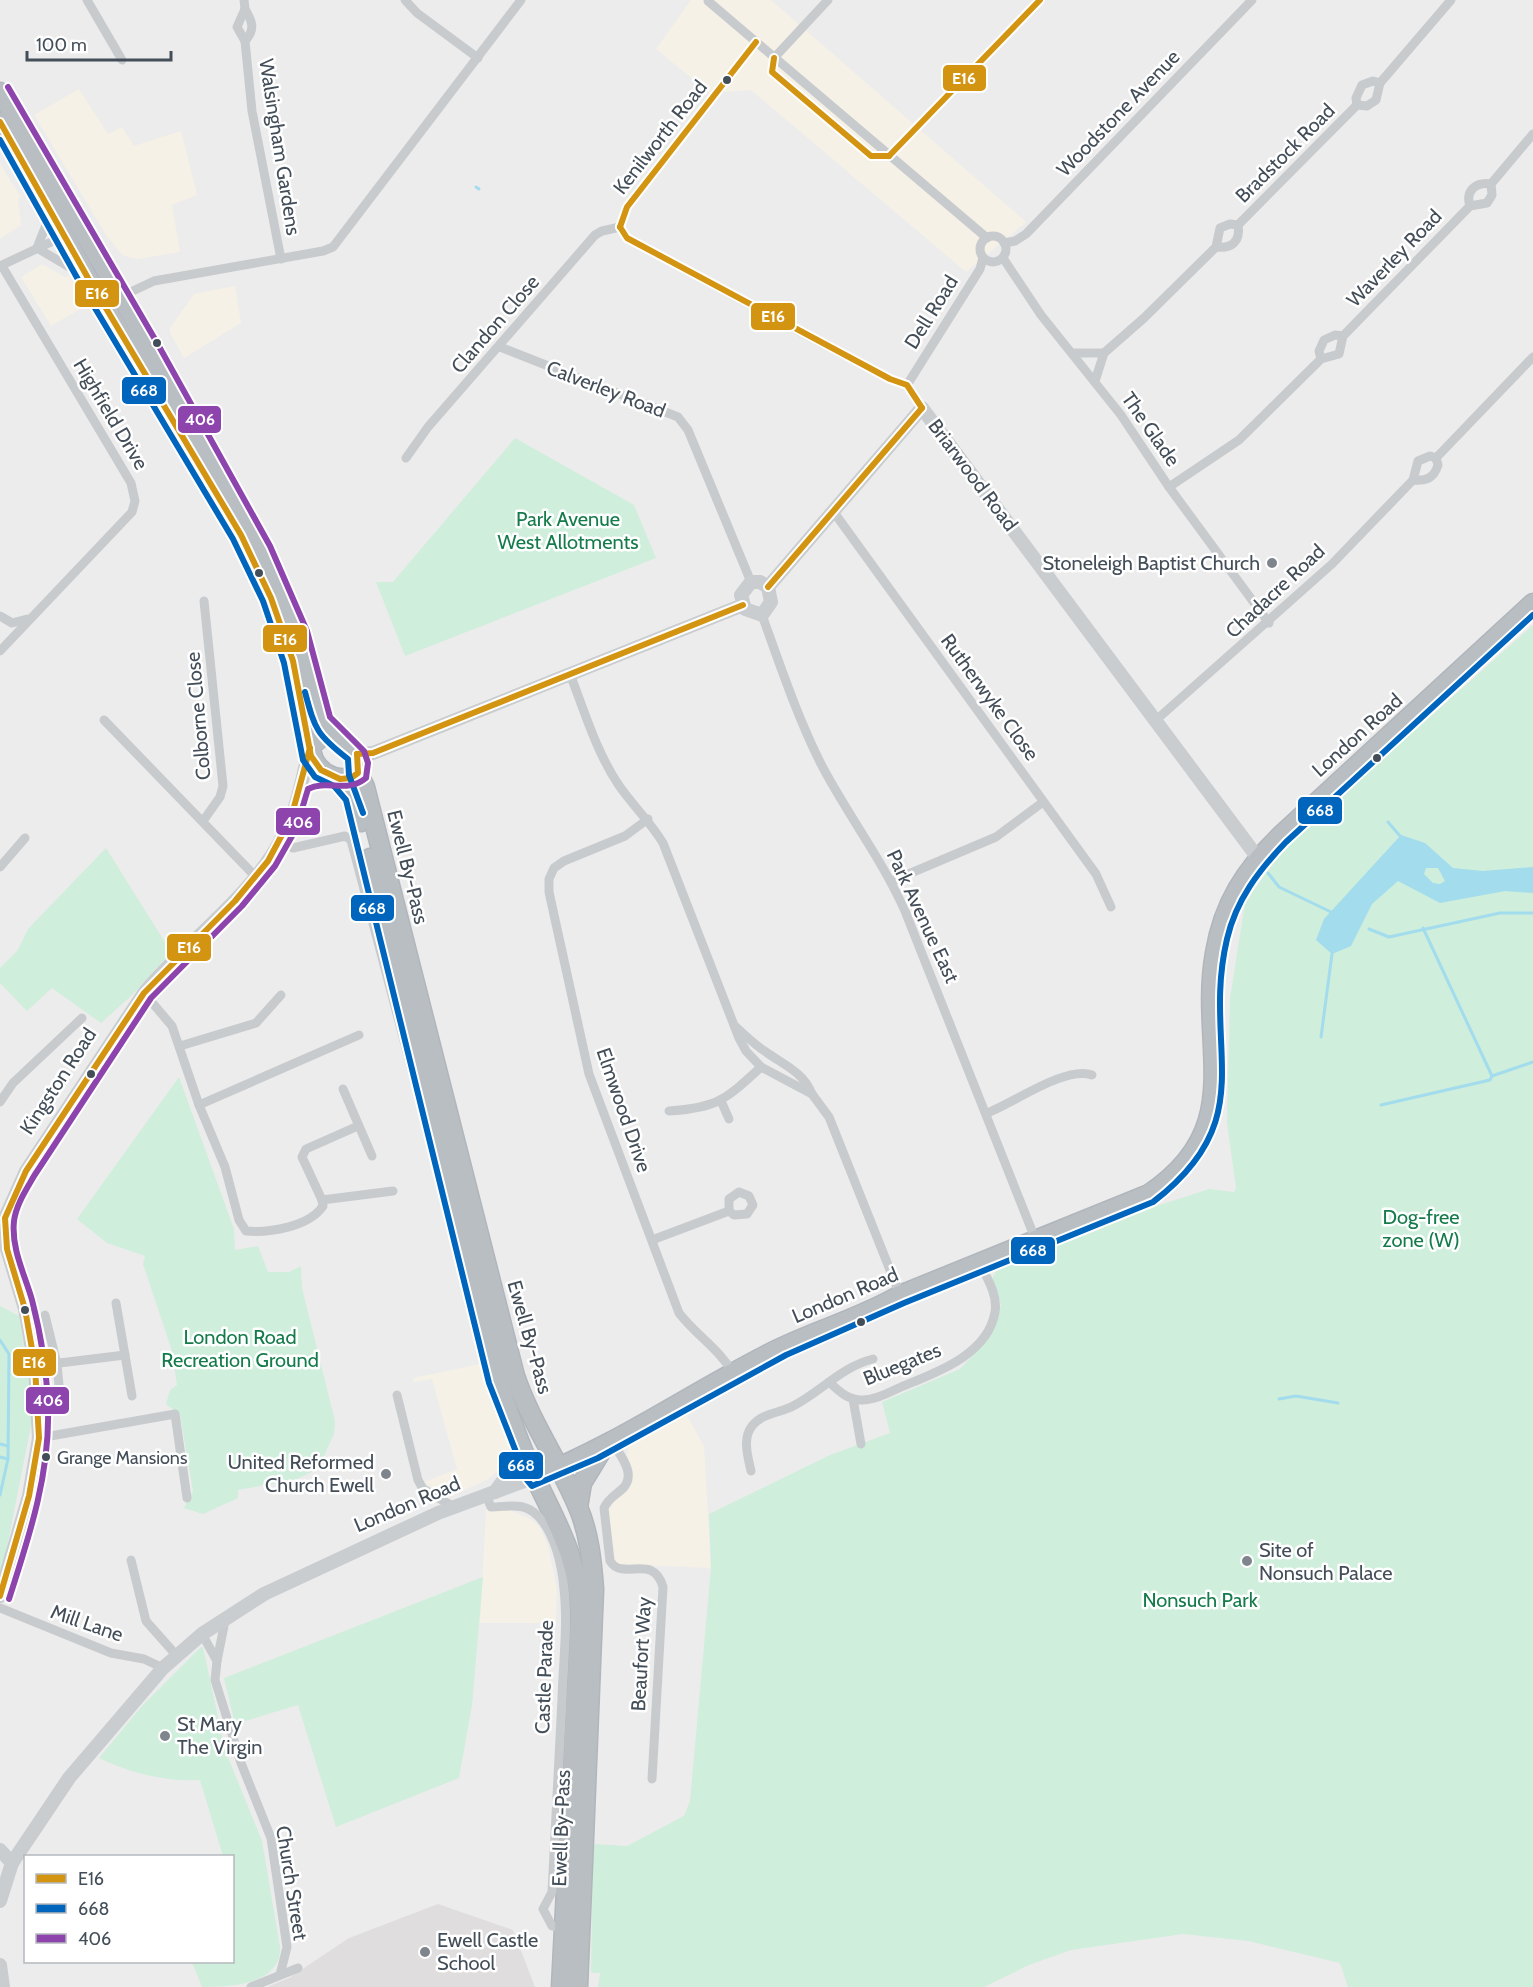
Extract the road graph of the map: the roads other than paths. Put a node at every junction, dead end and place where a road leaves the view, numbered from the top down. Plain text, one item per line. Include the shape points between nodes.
1 (87, 0) edge
2 (405, 0) edge
3 (521, 0) edge
4 (828, 0) edge
5 (1040, 0) edge
6 (1252, 0) edge
7 (1451, 0) edge
8 (708, 1) edge
9 (244, 4) edge
10 (245, 41) junction
11 (756, 42) junction
12 (478, 58) junction
13 (774, 58) junction
14 (122, 60) dead end
15 (1380, 83) junction
16 (0, 92) edge
17 (1357, 105) junction
18 (0, 122) edge
19 (1533, 134) edge
20 (889, 156) junction
21 (1491, 184) junction
22 (1470, 206) junction
23 (50, 212) junction
24 (1238, 225) junction
25 (620, 227) junction
26 (71, 232) junction
27 (987, 238) junction
28 (1004, 243) junction
29 (1216, 247) junction
30 (37, 249) junction
31 (983, 258) junction
32 (1003, 258) junction
33 (281, 259) junction
34 (1, 266) edge
35 (88, 278) junction
36 (121, 296) junction
37 (123, 336) junction
38 (1343, 336) junction
39 (500, 347) junction
40 (1104, 352) junction
41 (1074, 353) junction
42 (1533, 357) edge
43 (1321, 358) junction
44 (1095, 381) junction
45 (907, 385) junction
46 (922, 408) junction
47 (406, 458) dead end
48 (1436, 458) junction
49 (1413, 480) junction
50 (1169, 487) junction
51 (834, 512) junction
52 (751, 582) junction
53 (768, 587) junction
54 (204, 601) dead end
55 (1533, 603) edge
56 (743, 605) junction
57 (762, 615) junction
58 (4, 619) edge
59 (29, 619) junction
60 (1269, 623) junction
61 (8, 642) junction
62 (0, 651) edge
63 (570, 674) junction
64 (104, 720) dead end
65 (1155, 721) junction
66 (332, 735) junction
67 (310, 747) junction
68 (357, 754) junction
69 (358, 773) junction
70 (334, 777) junction
71 (300, 783) junction
72 (1043, 802) junction
73 (648, 819) junction
74 (203, 821) junction
75 (25, 838) dead end
76 (281, 841) junction
77 (1258, 858) junction
78 (0, 867) edge
79 (255, 876) junction
80 (892, 881) junction
81 (1111, 907) dead end
82 (144, 993) junction
83 (281, 995) dead end
84 (82, 1018) dead end
85 (732, 1023) junction
86 (359, 1035) dead end
87 (180, 1046) junction
88 (761, 1067) junction
89 (1092, 1075) dead end
90 (415, 1082) dead end
91 (343, 1089) dead end
92 (812, 1094) junction
93 (721, 1101) junction
94 (0, 1102) edge
95 (199, 1105) junction
96 (669, 1111) dead end
97 (987, 1113) junction
98 (729, 1119) dead end
99 (358, 1126) junction
100 (372, 1156) dead end
101 (393, 1191) dead end
102 (322, 1200) junction
103 (729, 1211) dead end
104 (2, 1217) edge
105 (652, 1240) junction
106 (1036, 1240) junction
107 (980, 1264) junction
108 (900, 1295) junction
109 (116, 1303) dead end
110 (45, 1315) dead end
111 (125, 1355) junction
112 (873, 1359) dead end
113 (57, 1364) junction
114 (35, 1366) junction
115 (733, 1372) junction
116 (829, 1382) junction
117 (397, 1395) dead end
118 (132, 1396) dead end
119 (853, 1399) junction
120 (524, 1403) junction
121 (61, 1407) dead end
122 (39, 1438) junction
123 (519, 1442) junction
124 (608, 1444) junction
125 (861, 1444) dead end
126 (559, 1468) junction
127 (751, 1471) dead end
128 (535, 1478) junction
129 (491, 1493) junction
130 (187, 1498) dead end
131 (454, 1507) junction
132 (578, 1507) junction
133 (131, 1560) dead end
134 (575, 1571) junction
135 (0, 1596) edge
136 (0, 1608) edge
137 (222, 1620) junction
138 (565, 1633) junction
139 (202, 1634) junction
140 (177, 1656) junction
141 (217, 1661) junction
142 (577, 1665) junction
143 (163, 1668) junction
144 (652, 1779) dead end
145 (0, 1850) edge
146 (12, 1863) junction
147 (0, 1901) edge
148 (564, 1929) junction
149 (0, 1965) edge
150 (298, 1968) dead end
151 (280, 1976) junction
152 (2, 1983) edge
153 (251, 1987) edge
154 (561, 1987) edge
155 (578, 1987) edge

1 - 14 street
2 - 12 street
3 - 12 street
4 - 13 street
5 - 20 street
6 - 28 street, Woodstone Avenue via 1026,234
7 - 15 street, Bradstock Road
8 - 11 street
9 - 10 street, Walsingham Gardens via 237,27
9 - 10 street, Walsingham Gardens via 253,26
10 - 33 street, Walsingham Gardens via 252,111
11 - 13 street
11 - 25 street, Kenilworth Road via 627,207
12 - 33 street via 339,242 323,251
13 - 20 street
15 - 17 street, Bradstock Road via 1376,100 1367,106
15 - 17 street, Bradstock Road via 1362,85
16 - 26 highway, Kingston Road
17 - 24 street, Bradstock Road
18 - 23 highway, Kingston Road
19 - 21 street, Waverley Road
20 - 27 street
21 - 22 street, Waverley Road via 1492,195 1487,203
21 - 22 street, Waverley Road via 1481,183 1472,188 1468,196
22 - 38 street, Waverley Road
23 - 26 highway, Kingston Road
23 - 30 street
24 - 29 street, Bradstock Road via 1220,228
24 - 29 street, Bradstock Road via 1239,235 1233,245
25 - 39 street, Clandon Close via 595,236
25 - 45 street via 637,243
26 - 30 street
26 - 35 highway, Kingston Road
26 - 36 highway, Kingston Road
27 - 28 street via 999,238
27 - 31 street via 980,247
28 - 32 street
29 - 40 street, Bradstock Road
30 - 34 street
30 - 35 street
31 - 32 street via 995,262
31 - 45 street, Dell Road via 980,270
32 - 41 street, The Glade via 1041,315
33 - 36 street via 154,280
34 - 59 street, Highfield Drive via 135,494 132,512
35 - 37 highway, Kingston Road
36 - 37 street via 115,306 123,323
36 - 66 highway, Kingston Road via 277,583 306,658 319,712
37 - 67 highway, Kingston Road via 241,535 271,598 293,661
38 - 43 street, Waverley Road via 1339,354
38 - 43 street, Waverley Road via 1324,340 1319,351
39 - 47 street, Clandon Close via 428,427
39 - 52 street, Calverley Road via 678,417 688,430
40 - 41 street
40 - 44 street
41 - 44 street, The Glade
42 - 48 street, Chadacre Road
43 - 50 street, Waverley Road via 1239,440
44 - 50 street, The Glade
45 - 46 street, Briarwood Road
46 - 51 street
46 - 65 street, Briarwood Road
48 - 49 street, Chadacre Road via 1418,461
48 - 49 street, Chadacre Road via 1438,465 1433,476
49 - 60 street, Chadacre Road
50 - 60 street, The Glade
51 - 53 street
51 - 72 street, Rutherwyke Close
52 - 53 street
52 - 56 street via 741,595
53 - 57 street via 771,602
54 - 74 street, Colborne Close via 223,786
55 - 77 highway, London Road
56 - 57 street
56 - 63 street
57 - 80 street, Park Avenue East via 822,765
58 - 59 street via 12,623
58 - 61 street
59 - 61 street, Highfield Drive
60 - 65 street, Chadacre Road
61 - 62 street, Highfield Drive
63 - 68 street via 373,753
63 - 73 street via 609,770
64 - 74 street
65 - 77 street, Briarwood Road
66 - 67 highway via 322,736
66 - 68 highway
67 - 70 highway via 315,762
67 - 71 street, Kingston Road
68 - 69 highway
69 - 70 highway via 351,778
69 - 120 highway, Ewell By-Pass via 365,787
70 - 71 street via 313,776
70 - 123 highway, Ewell By-Pass via 354,796 358,808 498,1381
71 - 76 street, Kingston Road via 294,811
72 - 80 street via 996,837
72 - 81 street, Rutherwyke Close via 1096,874
73 - 85 street via 663,843
73 - 105 street, Elmwood Drive via 625,836 554,868 549,892 589,1074
74 - 79 street
75 - 78 street
76 - 79 street, Kingston Road
76 - 90 street via 293,848 345,836 351,840
77 - 106 highway, London Road via 1229,902 1214,955 1215,1087 1211,1113 1199,1141 1176,1172 1149,1194
79 - 82 street, Kingston Road
80 - 97 street, Park Avenue East
82 - 87 street via 172,1026
82 - 104 street, Kingston Road via 26,1171
83 - 87 street via 256,1023
84 - 94 street via 13,1083
85 - 88 street via 746,1051
85 - 92 street via 753,1043 795,1071 808,1083
86 - 95 street
87 - 95 street
88 - 92 street
88 - 93 street
89 - 97 street via 1084,1072 1047,1084
91 - 99 street
92 - 108 street via 829,1117
93 - 96 street via 700,1109
93 - 98 street
95 - 102 street via 246,1231 295,1224 320,1211
97 - 106 street, Park Avenue East
99 - 100 street
99 - 102 street via 306,1149 302,1157
101 - 102 street
103 - 105 street
104 - 114 street, Kingston Road
105 - 115 street, Elmwood Drive via 679,1312
106 - 107 highway, London Road
107 - 108 highway, London Road
107 - 119 street, Bluegates via 996,1310 980,1342 945,1369 870,1399
108 - 115 highway, London Road via 874,1311 768,1353
109 - 111 street
110 - 113 street
111 - 113 street
111 - 118 street
112 - 116 street, Bluegates via 846,1369
113 - 114 street
113 - 121 street
114 - 122 street, Kingston Road
115 - 124 highway, London Road
116 - 119 street, Bluegates
116 - 127 street, Bluegates via 791,1408 761,1418 751,1427 746,1438
117 - 131 street via 418,1480 423,1488
119 - 125 street, Bluegates
120 - 126 highway, Ewell By-Pass
120 - 128 highway via 524,1424 539,1461
122 - 130 street via 175,1414
122 - 135 street, Kingston Road via 29,1496
123 - 128 highway, Ewell By-Pass
123 - 129 street via 512,1468
124 - 126 highway, London Road
124 - 132 highway via 582,1483
124 - 144 street, Beaufort Way via 626,1464 629,1476 624,1488 604,1508 610,1561 619,1568 650,1569 663,1587
126 - 128 highway, London Road
126 - 132 highway, Ewell By-Pass
126 - 134 highway via 551,1480 574,1535
128 - 129 street, London Road
128 - 134 highway, Ewell By-Pass via 563,1533
129 - 131 street, London Road
129 - 138 street, Castle Parade via 491,1507 519,1505 546,1526 562,1576
131 - 137 street, London Road via 264,1594
132 - 155 highway, Ewell By-Pass via 586,1531 594,1589
133 - 140 street via 146,1621
134 - 142 highway, Ewell By-Pass via 579,1598
136 - 143 street, Mill Lane via 102,1650 144,1659
137 - 139 street, London Road
137 - 141 street, Church Street
138 - 142 street
138 - 148 street, Castle Parade via 552,1892 543,1909 552,1926
139 - 140 street, London Road
139 - 141 street, Church Street
140 - 143 street, London Road
141 - 151 street, Church Street via 215,1680 241,1763 271,1838 287,1947
142 - 148 highway, Ewell By-Pass
143 - 146 street, London Road via 69,1778
145 - 146 street
146 - 147 street, London Road
148 - 154 highway, Ewell By-Pass
149 - 152 street
150 - 151 street, Church Street
151 - 153 street, Church Street

